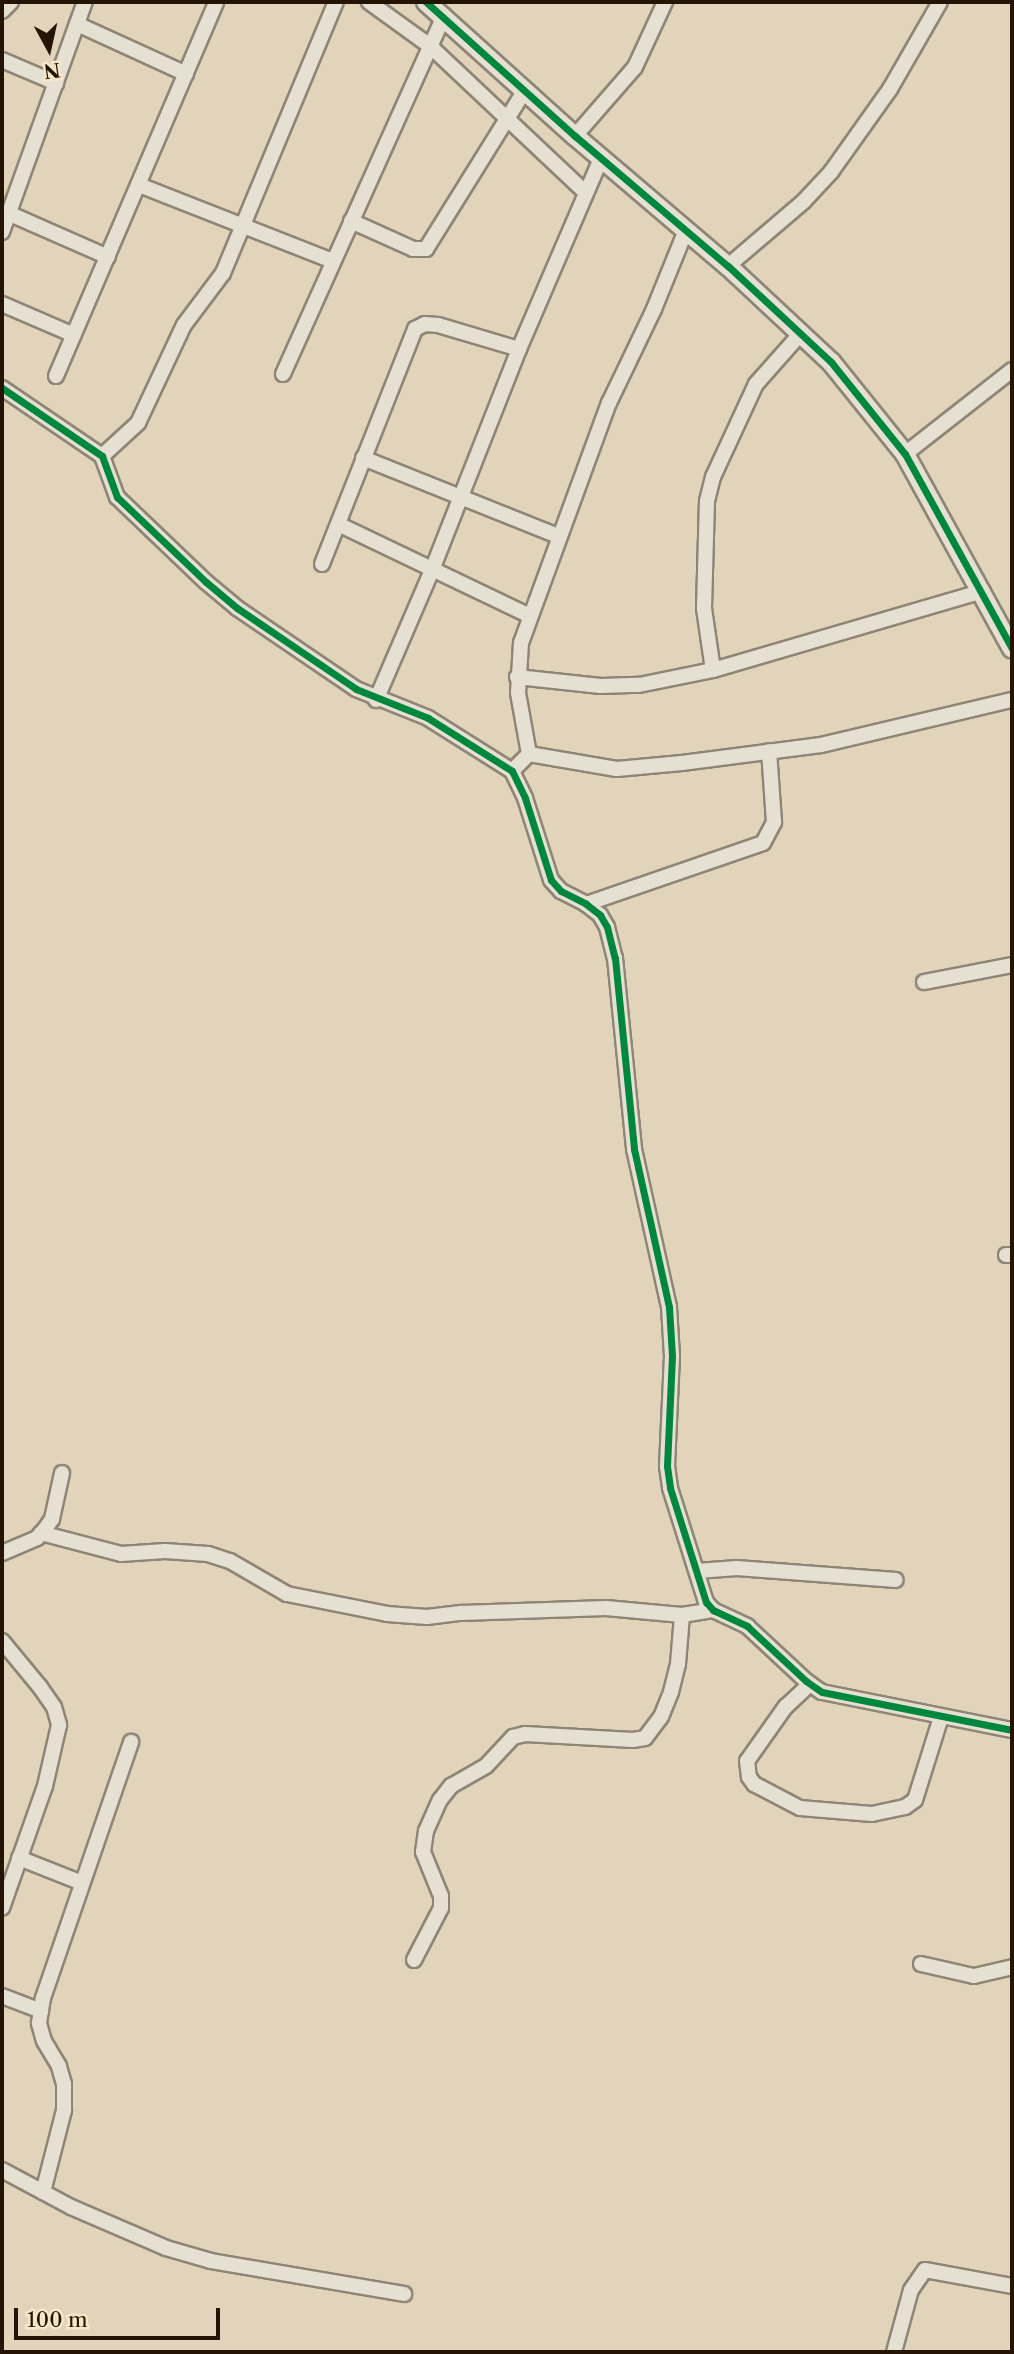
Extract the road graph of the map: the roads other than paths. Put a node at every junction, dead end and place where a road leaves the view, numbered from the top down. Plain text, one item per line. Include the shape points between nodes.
1 (10, 2) edge
2 (85, 2) edge
3 (216, 2) edge
4 (336, 2) edge
5 (369, 2) edge
6 (426, 2) edge
7 (665, 2) edge
8 (940, 2) edge
9 (2, 11) edge
10 (444, 16) junction
11 (77, 24) junction
12 (430, 46) junction
13 (2, 60) edge
14 (186, 74) junction
15 (56, 83) junction
16 (525, 90) junction
17 (508, 117) junction
18 (575, 136) junction
19 (601, 159) junction
20 (139, 185) junction
21 (586, 193) junction
22 (8, 213) junction
23 (351, 221) junction
24 (242, 225) junction
25 (686, 230) junction
26 (2, 232) edge
27 (108, 257) junction
28 (333, 261) junction
29 (728, 266) junction
30 (2, 304) edge
31 (802, 332) junction
32 (74, 335) junction
33 (519, 349) junction
34 (1012, 370) edge
35 (283, 374) dead end
36 (56, 376) dead end
37 (2, 388) edge
38 (905, 454) junction
39 (102, 456) junction
40 (363, 458) junction
41 (461, 497) junction
42 (338, 524) junction
43 (558, 536) junction
44 (322, 564) dead end
45 (432, 570) junction
46 (983, 591) junction
47 (530, 616) junction
48 (1012, 649) edge
49 (713, 670) junction
50 (517, 677) junction
51 (376, 700) junction
52 (1012, 700) edge
53 (769, 751) junction
54 (529, 754) junction
55 (512, 771) junction
56 (586, 904) junction
57 (1012, 965) edge
58 (924, 982) dead end
59 (62, 1474) dead end
60 (41, 1533) junction
61 (2, 1553) edge
62 (697, 1571) junction
63 (895, 1580) dead end
64 (713, 1610) junction
65 (682, 1615) junction
66 (2, 1640) edge
67 (810, 1684) junction
68 (941, 1717) junction
69 (1012, 1730) edge
70 (131, 1742) dead end
71 (19, 1858) junction
72 (82, 1883) junction
73 (2, 1908) edge
74 (414, 1960) dead end
75 (921, 1964) dead end
76 (1012, 1967) edge
77 (2, 1996) edge
78 (41, 2011) junction
79 (2, 2170) edge
80 (43, 2192) junction
81 (1012, 2286) edge
82 (404, 2294) dead end
83 (894, 2352) edge

1 - 9 street
2 - 11 street
3 - 14 street
4 - 24 street
5 - 12 street
6 - 10 street
7 - 18 street via 635,67
8 - 29 street via 890,89 831,172
10 - 12 street
10 - 16 street
11 - 14 street
11 - 15 street
12 - 17 street
12 - 23 street
13 - 15 street
14 - 20 street
15 - 22 street
16 - 17 street
16 - 18 street
17 - 21 street
17 - 23 street via 426,249 413,249
18 - 19 street
19 - 21 street
19 - 25 street
20 - 24 street
20 - 27 street
21 - 33 street
22 - 26 street
22 - 27 street
23 - 28 street
24 - 28 street
24 - 39 street via 223,273 184,325 138,423
25 - 29 street
25 - 43 street via 609,403
27 - 32 street
28 - 35 street
29 - 31 street
30 - 32 street
31 - 38 street
31 - 49 street via 757,384 713,477 707,501 704,608
32 - 36 street
33 - 40 street via 438,325 415,329
33 - 41 street
34 - 38 street
37 - 39 street
38 - 46 street
39 - 51 street via 117,497 206,582 288,644
40 - 41 street
40 - 42 street
41 - 43 street
41 - 45 street
42 - 44 street
42 - 45 street
43 - 47 street
45 - 47 street
45 - 51 street
46 - 48 street
46 - 49 street
47 - 50 street
49 - 50 street via 639,685
50 - 54 street
51 - 55 street via 428,718
52 - 53 street via 831,743
53 - 54 street via 617,769
53 - 56 street via 774,822 763,843
54 - 55 street
55 - 56 street via 551,880
56 - 62 street via 607,927 615,958 634,1149 669,1307 672,1356 667,1466
57 - 58 street
59 - 60 street via 52,1519
60 - 61 street
60 - 65 street via 121,1554 208,1554 230,1561 287,1594 387,1614 427,1618 606,1608
62 - 63 street via 737,1568
62 - 64 street
64 - 65 street
64 - 67 street via 747,1626
65 - 74 street via 671,1692 661,1717 645,1738 513,1737 486,1766 451,1786 440,1800 426,1831 423,1852 441,1896 441,1908
66 - 71 street via 54,1707 59,1725 45,1786
67 - 68 street via 822,1692
67 - 68 street via 786,1706 747,1761 748,1777 754,1784 800,1808 872,1814 905,1807 915,1800
68 - 69 street
70 - 72 street
71 - 72 street
71 - 73 street
72 - 78 street
75 - 76 street via 974,1976
77 - 78 street
78 - 80 street via 44,2041 64,2084 64,2110
79 - 80 street
80 - 82 street via 166,2248 211,2261
81 - 83 street via 925,2270 911,2290

